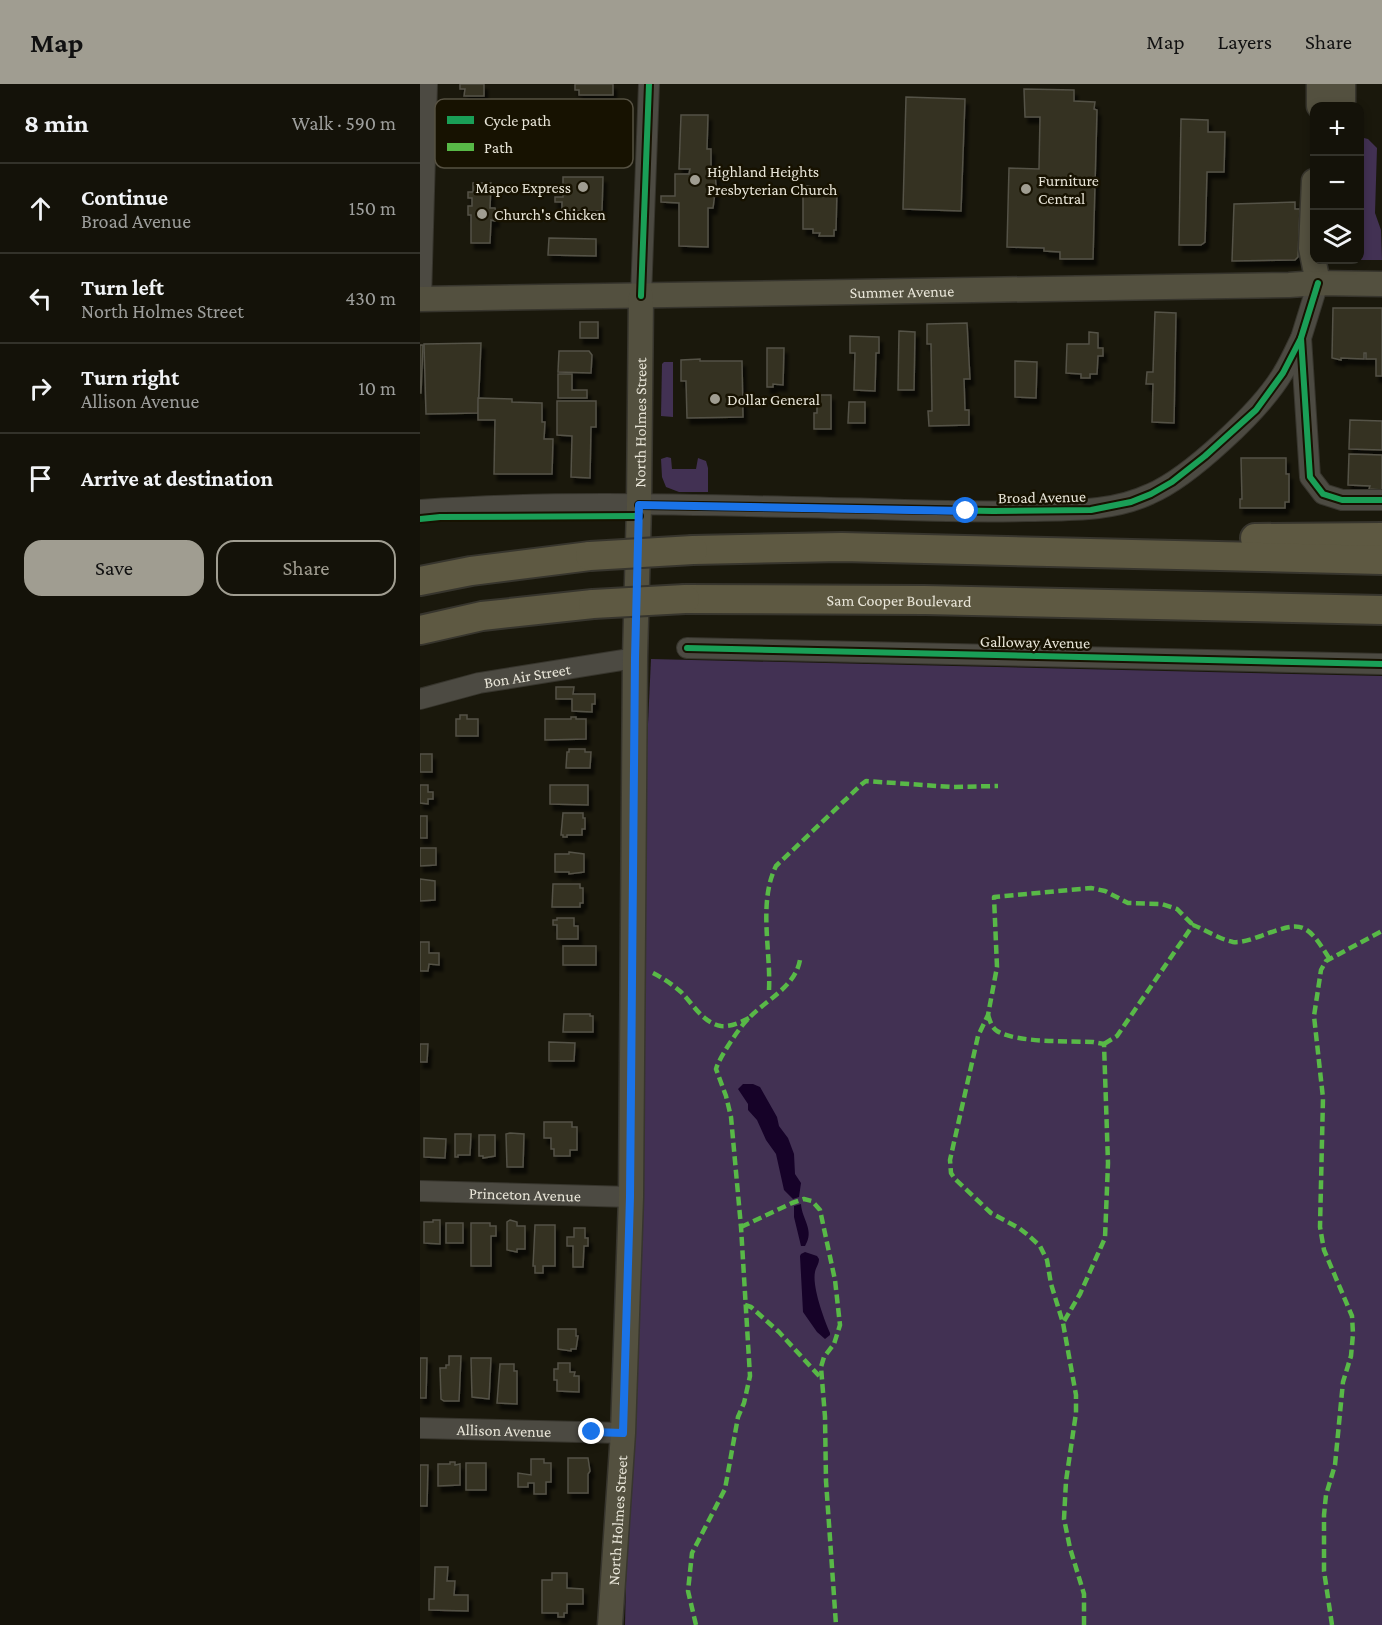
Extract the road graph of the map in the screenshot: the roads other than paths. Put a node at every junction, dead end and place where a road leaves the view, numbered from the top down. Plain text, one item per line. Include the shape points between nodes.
1 (427, 84) edge
2 (649, 84) edge
3 (1319, 84) edge
4 (1343, 84) edge
5 (1319, 102) edge
6 (1343, 102) edge
7 (1313, 210) edge
8 (1329, 264) edge
9 (1318, 283) junction
10 (1382, 284) edge
11 (641, 296) junction
12 (420, 299) edge
13 (1300, 338) junction
14 (1382, 500) edge
15 (639, 505) junction
16 (420, 510) edge
17 (1382, 537) edge
18 (1007, 549) junction
19 (1382, 560) edge
20 (420, 581) edge
21 (1382, 610) edge
22 (420, 630) edge
23 (687, 648) dead end
24 (635, 658) junction
25 (1382, 664) edge
26 (420, 699) edge
27 (420, 1191) edge
28 (630, 1197) junction
29 (420, 1428) edge
30 (623, 1433) junction
31 (610, 1625) edge

1 - 12 street
2 - 11 street, North Holmes Street
3 - 5 main road
4 - 6 main road
7 - 9 main road via 1311,248
8 - 9 main road
9 - 10 main road, Summer Avenue
9 - 11 main road, Summer Avenue
9 - 13 street, Broad Avenue
11 - 12 main road, Summer Avenue
11 - 15 main road, North Holmes Street
13 - 14 street via 1311,477 1323,494 1342,500
13 - 15 street, Broad Avenue via 1283,374 1256,410 1172,482 1131,502 1091,510 993,511
15 - 16 street, Broad Avenue via 487,505
15 - 24 main road, North Holmes Street
17 - 18 highway
18 - 19 highway
18 - 20 highway, bridge via 693,550 590,556
21 - 22 highway, Sam Cooper Boulevard, bridge via 685,599 482,616
23 - 25 street, Galloway Avenue
24 - 26 street, Bon Air Street via 478,683
24 - 28 main road, North Holmes Street
27 - 28 street, Princeton Avenue
28 - 30 main road, North Holmes Street
29 - 30 street, Allison Avenue
30 - 31 main road, North Holmes Street

